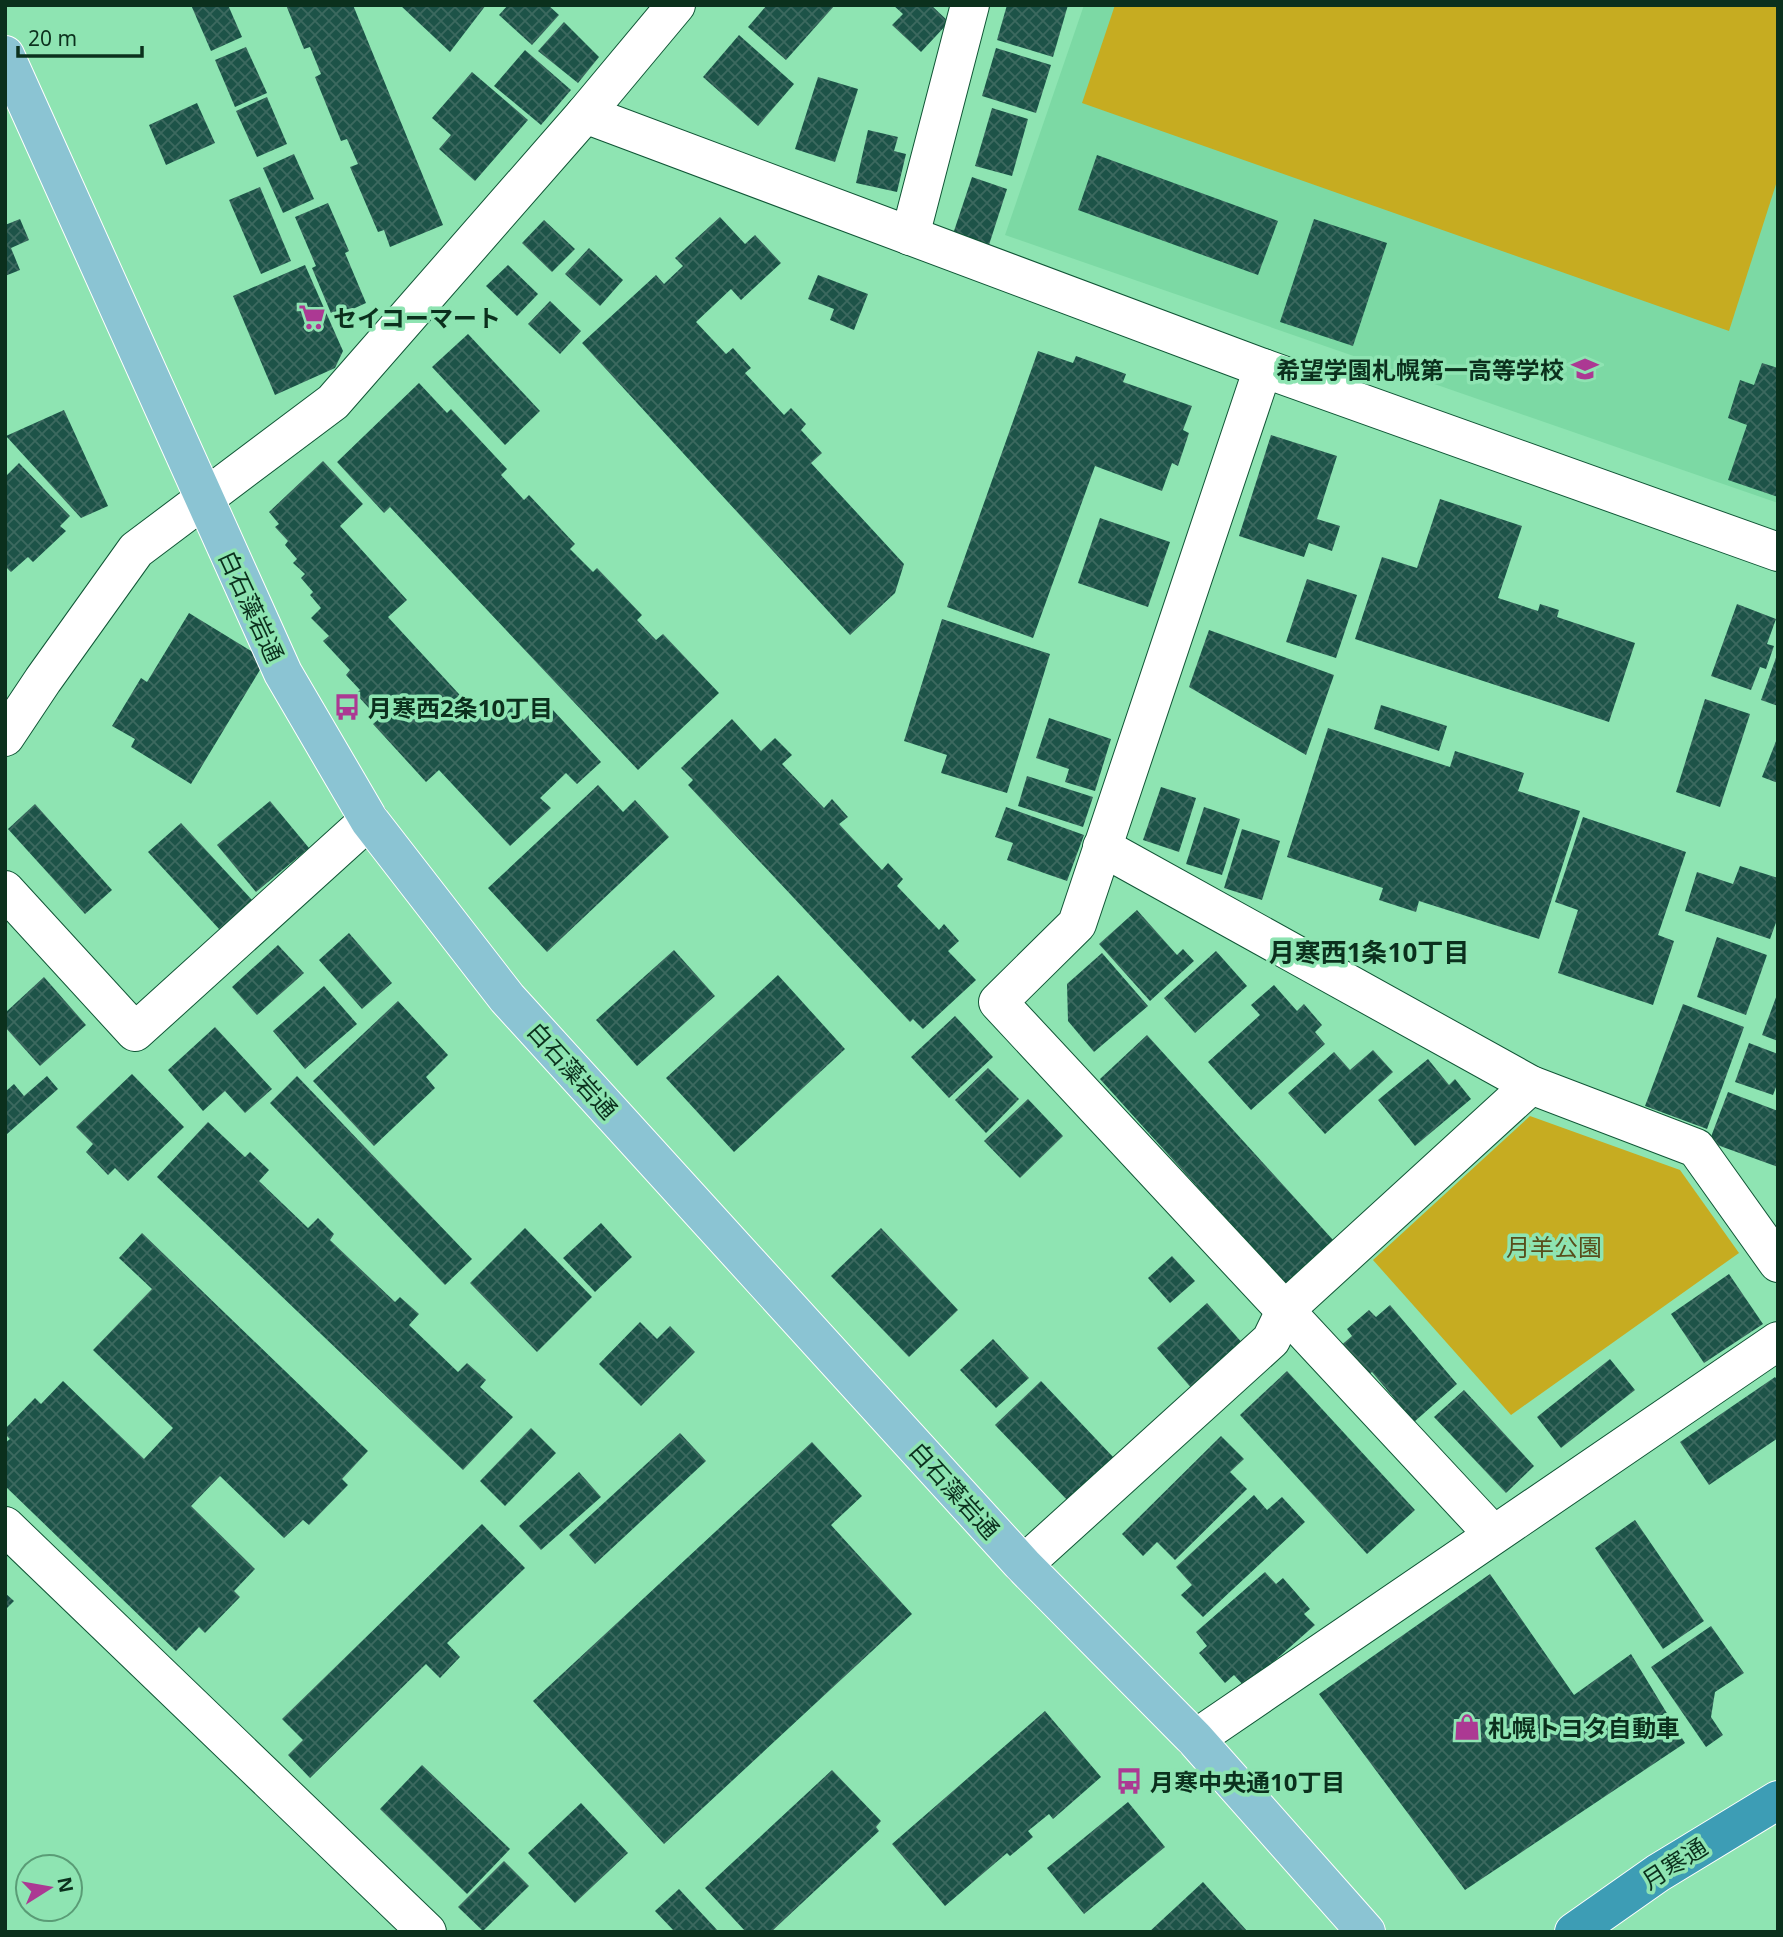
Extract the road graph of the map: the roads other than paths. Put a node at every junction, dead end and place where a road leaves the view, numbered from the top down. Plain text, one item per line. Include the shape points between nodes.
1 (970, 5) edge
2 (664, 9) edge
3 (5, 55) edge
4 (585, 114) junction
5 (910, 236) junction
6 (1263, 368) junction
7 (204, 499) junction
8 (1778, 552) edge
9 (5, 737) edge
10 (369, 820) junction
11 (1102, 848) junction
12 (5, 890) edge
13 (1531, 1085) junction
14 (1778, 1263) edge
15 (1286, 1309) junction
16 (1778, 1341) edge
17 (5, 1526) edge
18 (1493, 1534) junction
19 (1023, 1565) junction
20 (1195, 1739) junction
21 (1778, 1800) edge
22 (427, 1932) edge
23 (1366, 1932) edge
24 (1574, 1932) edge

1 - 5 street
2 - 4 street
3 - 7 main road, 白石藻岩通
4 - 5 street
4 - 7 street via 333,401
5 - 6 street
6 - 8 street
6 - 11 street
7 - 9 street via 136,550
7 - 10 main road, 白石藻岩通 via 283,673
10 - 12 street via 135,1032
10 - 19 main road, 白石藻岩通 via 507,998
11 - 13 street
11 - 15 street via 1077,924 998,1002
13 - 14 street via 1696,1148
13 - 15 street
15 - 18 street
15 - 19 street via 1271,1340
16 - 18 street
17 - 22 street
18 - 20 street
19 - 20 main road, 白石藻岩通
20 - 23 main road, 白石藻岩通
21 - 24 highway, 月寒通 via 1658,1873

